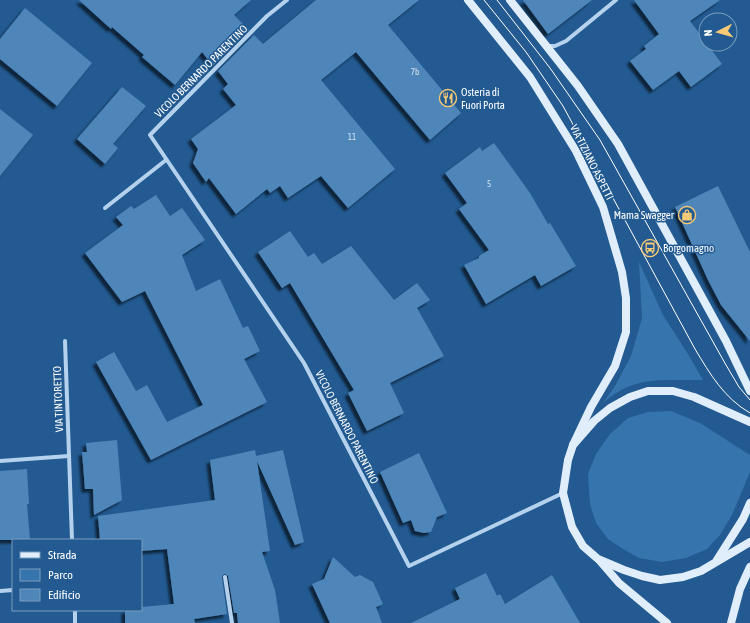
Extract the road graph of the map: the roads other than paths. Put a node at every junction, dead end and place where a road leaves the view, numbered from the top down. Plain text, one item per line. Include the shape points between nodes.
1 (287, 0) edge
2 (468, 0) edge
3 (510, 0) edge
4 (616, 0) edge
5 (546, 45) junction
6 (166, 160) junction
7 (105, 208) dead end
8 (65, 341) dead end
9 (750, 391) edge
10 (750, 422) edge
11 (573, 445) junction
12 (69, 456) junction
13 (0, 461) edge
14 (563, 493) junction
15 (750, 503) edge
16 (72, 539) edge
17 (750, 542) edge
18 (598, 559) junction
19 (716, 562) junction
20 (750, 567) edge
21 (226, 577) dead end
22 (12, 590) edge
23 (0, 591) edge
24 (75, 611) edge
25 (75, 623) edge
26 (232, 623) edge
27 (667, 623) edge
28 (731, 623) edge

1 - 6 street, VICOLO BERNARDO PARENTINO via 267,16 150,135
2 - 11 street, VIA TIZIANO ASPETTI via 530,77 576,151 603,207 622,272 626,298 626,332 614,366
3 - 5 street
4 - 5 street via 566,41 555,46
5 - 9 street via 618,144 726,341
6 - 7 street
6 - 14 street, VICOLO BERNARDO PARENTINO via 304,363 409,566
8 - 12 street, VIA TINTORETTO
10 - 11 street via 694,397 673,391 648,391 610,408 594,421
11 - 14 street, VIA TIZIANO ASPETTI
12 - 13 street
12 - 16 street, VIA TINTORETTO
14 - 18 street via 572,527 583,546
15 - 19 street via 744,519
17 - 19 street
18 - 19 street via 624,570 660,580 702,571
18 - 27 street via 619,583
20 - 28 street via 740,589
21 - 26 street
22 - 23 street
24 - 25 street

